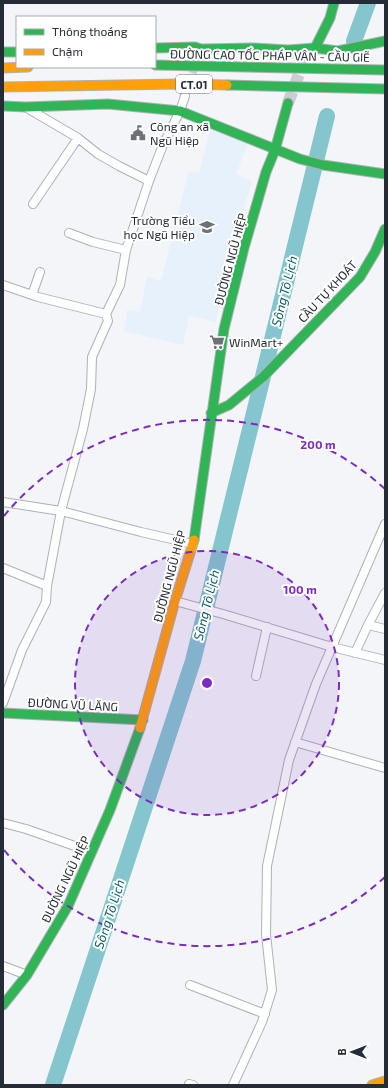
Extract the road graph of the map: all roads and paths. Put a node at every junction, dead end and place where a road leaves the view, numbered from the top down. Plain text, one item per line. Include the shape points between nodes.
1 (334, 3) edge
2 (385, 42) edge
3 (156, 48) edge
4 (3, 52) edge
5 (16, 52) edge
6 (311, 52) junction
7 (156, 65) edge
8 (16, 67) edge
9 (3, 68) edge
10 (385, 70) edge
11 (3, 87) edge
12 (385, 89) edge
13 (185, 96) tunnel mouth
14 (290, 104) tunnel mouth
15 (3, 106) edge
16 (26, 107) junction
17 (180, 111) junction
18 (78, 138) junction
19 (275, 150) junction
20 (385, 174) edge
21 (150, 180) junction
22 (32, 204) dead end
23 (385, 229) edge
24 (68, 233) dead end
25 (126, 250) junction
26 (40, 272) dead end
27 (3, 285) edge
28 (32, 295) junction
29 (106, 314) junction
30 (211, 413) junction
31 (3, 502) edge
32 (60, 511) junction
33 (385, 524) edge
34 (193, 544) junction
35 (3, 568) edge
36 (47, 586) junction
37 (385, 593) edge
38 (175, 601) junction
39 (368, 625) junction
40 (267, 627) junction
41 (385, 629) edge
42 (332, 647) junction
43 (355, 653) junction
44 (385, 660) edge
45 (256, 676) dead end
46 (3, 703) edge
47 (3, 713) edge
48 (143, 720) junction
49 (295, 742) junction
50 (385, 768) edge
51 (3, 823) edge
52 (92, 852) junction
53 (3, 966) edge
54 (27, 975) junction
55 (190, 985) dead end
56 (3, 1005) edge
57 (265, 1014) junction
58 (385, 1081) edge
59 (233, 1085) edge
60 (372, 1085) edge

1 - 6 main road via 330,18
2 - 6 main road via 338,51
3 - 6 main road via 195,47 200,51 253,48
4 - 5 main road
7 - 10 main road, ĐƯỜNG CAO TỐC PHÁP VÂN - CẦU GIẼ / CT.01
8 - 9 main road
11 - 12 main road, CT.01 via 179,84
13 - 17 street
14 - 19 main road, ĐƯỜNG NGŨ HIỆP
15 - 16 main road
16 - 17 main road via 108,104
16 - 18 street
17 - 19 main road
17 - 21 street via 163,145
18 - 21 street via 98,154
18 - 22 street
19 - 20 main road via 323,165
19 - 30 main road, ĐƯỜNG NGŨ HIỆP via 242,255 224,329
21 - 25 street
23 - 30 main road, CẦU TỰ KHOÁT via 360,277 259,380 229,404
24 - 25 street
25 - 29 street via 120,285
26 - 28 street
27 - 28 street
28 - 29 street
29 - 32 street via 108,321 92,357 91,389 83,429
30 - 34 main road, ĐƯỜNG NGŨ HIỆP
31 - 32 street
32 - 34 street
32 - 36 street
33 - 42 street
34 - 38 main road, ĐƯỜNG NGŨ HIỆP
35 - 36 street
36 - 46 street via 46,602 22,650
37 - 39 street
38 - 40 street
38 - 48 main road, ĐƯỜNG NGŨ HIỆP
39 - 41 street
39 - 43 street
40 - 42 street
40 - 45 street
42 - 43 street
42 - 49 street
43 - 44 street
47 - 48 main road, ĐƯỜNG VŨ LĂNG
48 - 52 main road, ĐƯỜNG NGŨ HIỆP
49 - 50 street
49 - 57 street via 267,866 266,934 272,990
51 - 52 street
52 - 54 main road, ĐƯỜNG NGŨ HIỆP via 68,906
53 - 54 street
54 - 56 main road, ĐƯỜNG NGŨ HIỆP
55 - 57 street
57 - 59 street
58 - 60 main road

